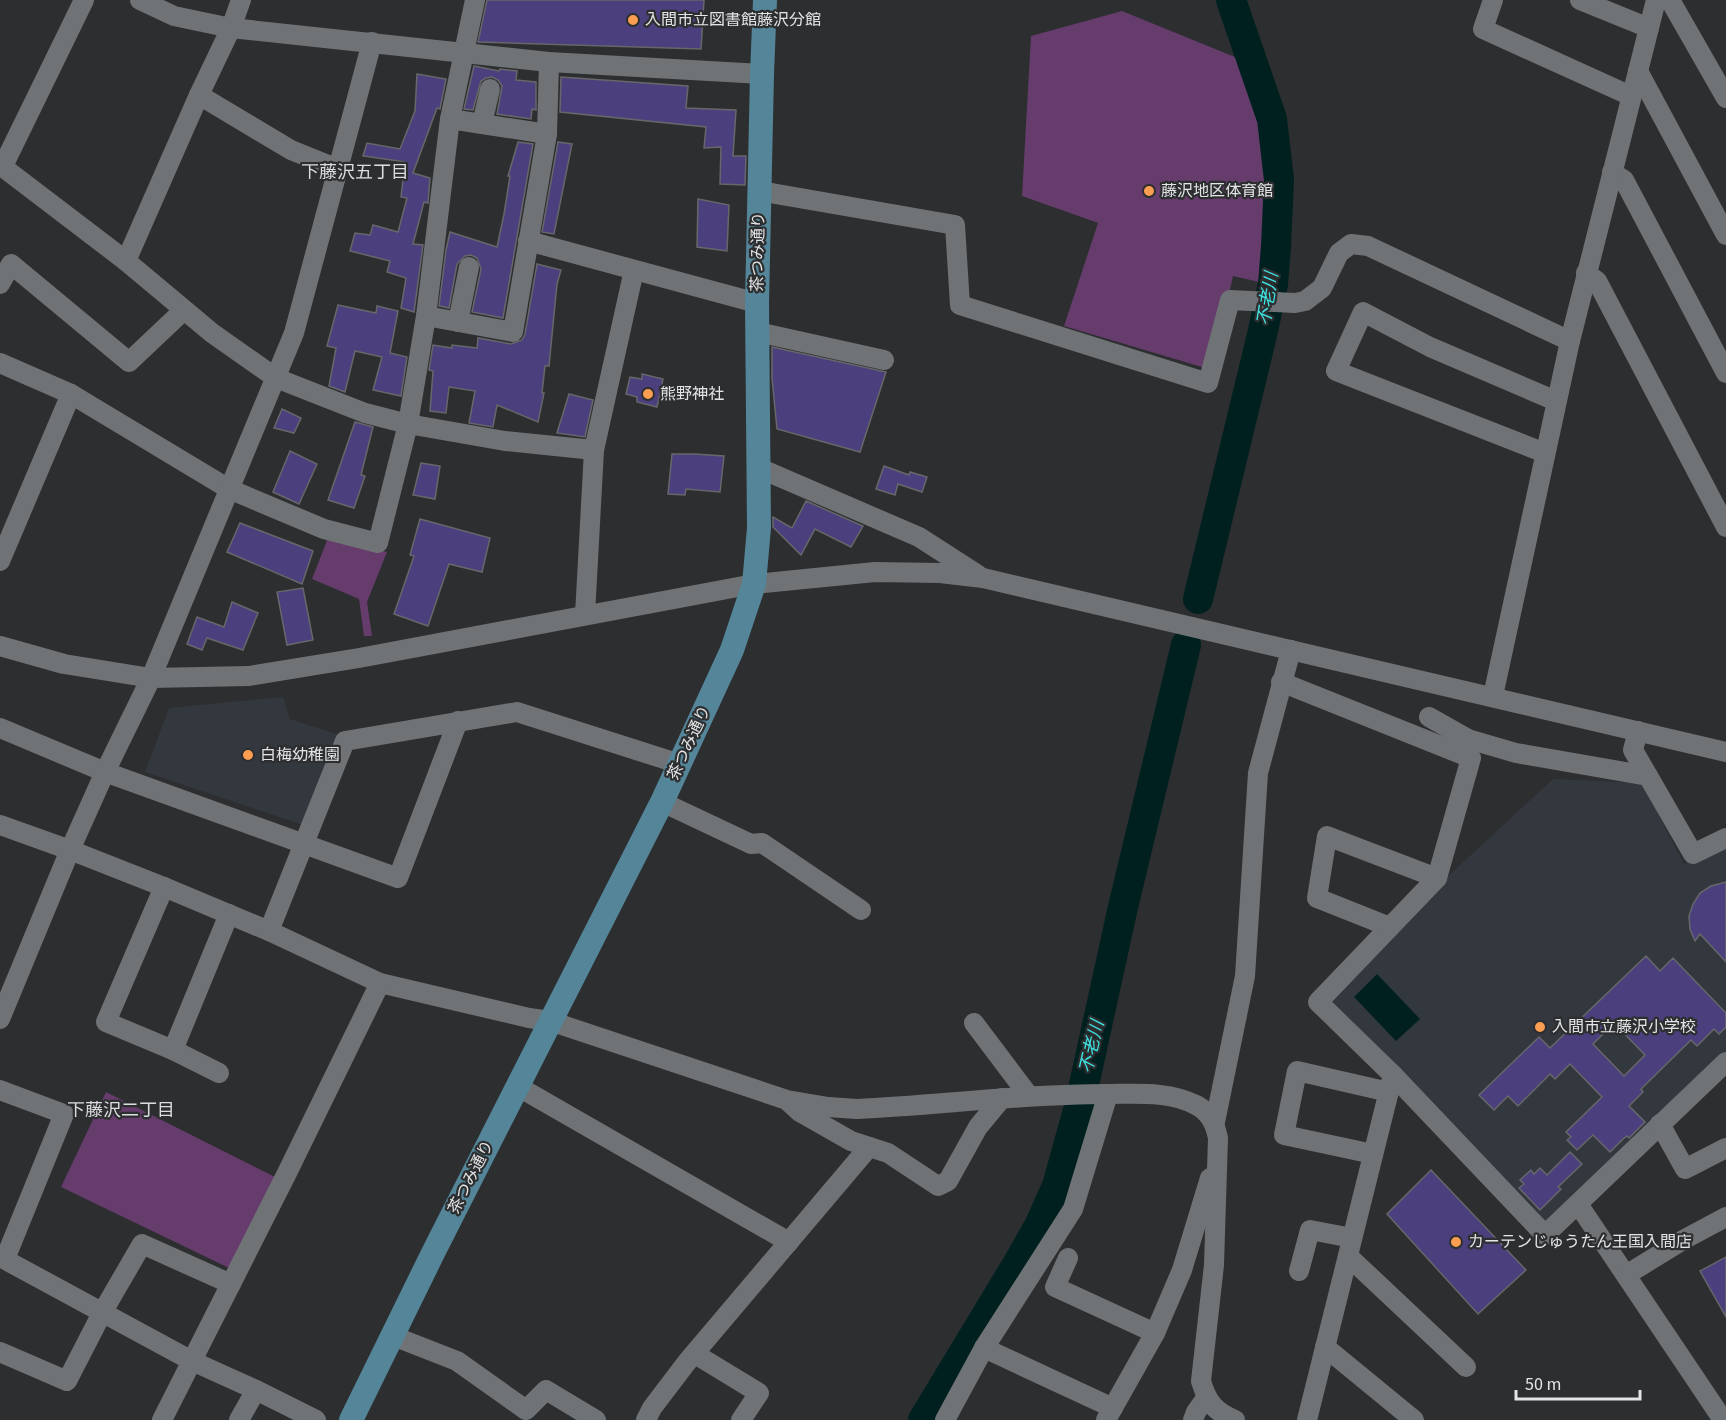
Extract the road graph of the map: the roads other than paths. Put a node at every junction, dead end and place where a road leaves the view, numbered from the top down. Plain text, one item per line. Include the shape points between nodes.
1 (84, 0) edge
2 (140, 0) edge
3 (241, 0) edge
4 (475, 0) edge
5 (765, 0) edge
6 (1493, 0) edge
7 (1580, 0) edge
8 (1656, 0) edge
9 (1670, 0) edge
10 (231, 28) junction
11 (1649, 28) junction
12 (372, 42) junction
13 (464, 53) junction
14 (549, 62) junction
15 (1638, 71) junction
16 (762, 74) junction
17 (490, 89) dead end
18 (199, 95) junction
19 (1631, 96) junction
20 (1726, 98) edge
21 (450, 119) junction
22 (482, 124) junction
23 (547, 134) junction
24 (2, 166) edge
25 (338, 169) junction
26 (1612, 172) junction
27 (759, 191) junction
28 (1726, 235) edge
29 (528, 241) junction
30 (126, 261) junction
31 (469, 267) dead end
32 (634, 270) junction
33 (1587, 273) junction
34 (0, 284) edge
35 (757, 303) junction
36 (184, 310) junction
37 (426, 316) junction
38 (458, 322) junction
39 (758, 333) junction
40 (1569, 340) junction
41 (884, 360) dead end
42 (0, 363) edge
43 (1726, 373) edge
44 (276, 378) junction
45 (71, 394) junction
46 (1556, 401) junction
47 (408, 424) junction
48 (594, 450) junction
49 (1545, 453) junction
50 (759, 468) junction
51 (229, 489) junction
52 (1726, 527) edge
53 (0, 561) edge
54 (983, 578) junction
55 (754, 584) junction
56 (585, 615) junction
57 (0, 646) edge
58 (1291, 650) junction
59 (151, 678) junction
60 (1281, 682) junction
61 (1493, 696) junction
62 (1429, 717) dead end
63 (458, 721) junction
64 (0, 728) edge
65 (1638, 731) junction
66 (1726, 752) edge
67 (680, 764) junction
68 (105, 772) junction
69 (1648, 776) junction
70 (662, 802) junction
71 (0, 825) edge
72 (1726, 837) edge
73 (304, 843) junction
74 (70, 850) junction
75 (1437, 878) junction
76 (164, 887) junction
77 (861, 910) dead end
78 (229, 914) junction
79 (1390, 927) junction
80 (269, 931) junction
81 (380, 983) junction
82 (0, 1019) edge
83 (550, 1021) junction
84 (974, 1023) dead end
85 (173, 1050) junction
86 (1726, 1062) edge
87 (219, 1073) dead end
88 (1391, 1084) junction
89 (517, 1086) junction
90 (0, 1090) edge
91 (1108, 1094) junction
92 (1029, 1096) junction
93 (1002, 1098) junction
94 (787, 1100) junction
95 (1215, 1122) junction
96 (1660, 1124) junction
97 (869, 1147) junction
98 (1726, 1148) edge
99 (1217, 1153) junction
100 (1373, 1154) junction
101 (1578, 1204) junction
102 (1726, 1217) edge
103 (789, 1242) junction
104 (1350, 1247) junction
105 (2, 1258) edge
106 (1068, 1258) dead end
107 (1299, 1270) dead end
108 (1626, 1275) junction
109 (231, 1284) junction
110 (102, 1313) junction
111 (1155, 1333) junction
112 (393, 1336) junction
113 (1325, 1347) junction
114 (984, 1348) junction
115 (0, 1352) edge
116 (695, 1353) junction
117 (192, 1361) junction
118 (1466, 1367) dead end
119 (256, 1390) junction
120 (1206, 1398) junction
121 (1110, 1414) edge
122 (162, 1420) edge
123 (239, 1420) edge
124 (316, 1420) edge
125 (351, 1420) edge
126 (596, 1420) edge
127 (646, 1420) edge
128 (741, 1420) edge
129 (945, 1420) edge
130 (1193, 1420) edge
131 (1235, 1420) edge
132 (1307, 1420) edge
133 (1414, 1420) edge
134 (1723, 1420) edge

1 - 24 street
2 - 10 street via 174,16
3 - 10 street
4 - 13 street
5 - 16 main road, 茶つみ通り
6 - 19 street via 1483,29
7 - 11 street
8 - 11 street
9 - 20 street
10 - 12 street
10 - 18 street
11 - 15 street
12 - 13 street
12 - 25 street
13 - 14 street
13 - 21 street
14 - 16 street
14 - 23 street
15 - 19 street
15 - 28 street
16 - 27 main road, 茶つみ通り
17 - 22 street
18 - 25 street via 291,150
18 - 30 street
19 - 26 street
21 - 22 street
21 - 37 street
22 - 23 street
23 - 29 street
24 - 30 street
25 - 44 street via 294,333
26 - 33 street
26 - 43 street via 1624,180
27 - 35 main road, 茶つみ通り
27 - 40 street via 955,225 960,305 1208,383 1230,300 1305,301 1322,288 1338,253 1351,244 1368,246
29 - 32 street
29 - 38 street via 513,332
30 - 36 street
31 - 38 street
32 - 35 street
32 - 48 street
33 - 40 street
33 - 52 street via 1597,281
34 - 36 street via 11,264 129,362
35 - 39 main road, 茶つみ通り
36 - 44 street
37 - 38 street
37 - 47 street
39 - 41 street
39 - 50 main road, 茶つみ通り
40 - 46 street
42 - 45 street
44 - 47 street via 365,413
44 - 51 street
45 - 51 street
45 - 53 street
46 - 49 street
46 - 49 street via 1430,347 1363,312 1336,371
47 - 48 street via 505,441
47 - 51 street via 378,543 324,529
48 - 56 street
49 - 61 street
50 - 54 street via 919,537
50 - 55 main road, 茶つみ通り
51 - 59 street
54 - 55 street via 875,572
54 - 58 street
55 - 56 street
55 - 67 main road, 茶つみ通り via 732,650
56 - 59 street via 249,676
57 - 59 street via 64,664
58 - 60 street
58 - 61 street
59 - 68 street
60 - 75 street via 1471,758
60 - 95 street via 1258,773 1245,976
61 - 65 street
62 - 69 street via 1468,739 1516,753
63 - 67 street via 517,712
63 - 73 street via 345,741
63 - 73 street via 398,878
64 - 68 street
65 - 66 street
65 - 69 street via 1633,750
67 - 70 main road, 茶つみ通り
68 - 73 street
68 - 74 street
69 - 72 street via 1693,854
70 - 77 street via 751,844 762,843
70 - 83 main road, 茶つみ通り
71 - 74 street
73 - 80 street
74 - 76 street
74 - 82 street
75 - 79 street
75 - 79 street via 1327,836 1317,898
76 - 78 street
76 - 85 street via 106,1022
78 - 80 street
78 - 85 street
79 - 88 street via 1318,1002
80 - 81 street
81 - 83 street
81 - 109 street
83 - 89 main road, 茶つみ通り
83 - 94 street
84 - 92 street
85 - 87 street
86 - 96 street
88 - 100 street
88 - 100 street via 1297,1071 1284,1135
88 - 101 street via 1545,1234
89 - 103 street
89 - 112 main road, 茶つみ通り
90 - 105 street via 64,1114
91 - 92 street
91 - 95 street via 1149,1093 1181,1099 1199,1106
91 - 114 street via 1073,1209
92 - 93 street
93 - 94 street via 857,1109
93 - 97 street via 978,1127 948,1181 938,1186 888,1153
94 - 97 street via 800,1112
95 - 99 street
96 - 98 street via 1685,1169
96 - 101 street
97 - 103 street
99 - 111 street via 1182,1270
99 - 120 street via 1214,1265 1201,1381
100 - 104 street
101 - 108 street
102 - 108 street
103 - 116 street
104 - 107 street via 1310,1230
104 - 113 street
104 - 118 street
105 - 110 street
106 - 111 street via 1055,1287
108 - 134 street
109 - 110 street via 142,1244
109 - 117 street
110 - 115 street via 67,1381
110 - 117 street
111 - 121 street
112 - 125 main road, 茶つみ通り
112 - 126 street via 457,1361 526,1410 546,1390
113 - 132 street
113 - 133 street
114 - 121 street
114 - 129 street
116 - 127 street
116 - 128 street via 759,1393
117 - 119 street
117 - 122 street
119 - 123 street
119 - 124 street
120 - 130 street
120 - 131 street via 1223,1415

